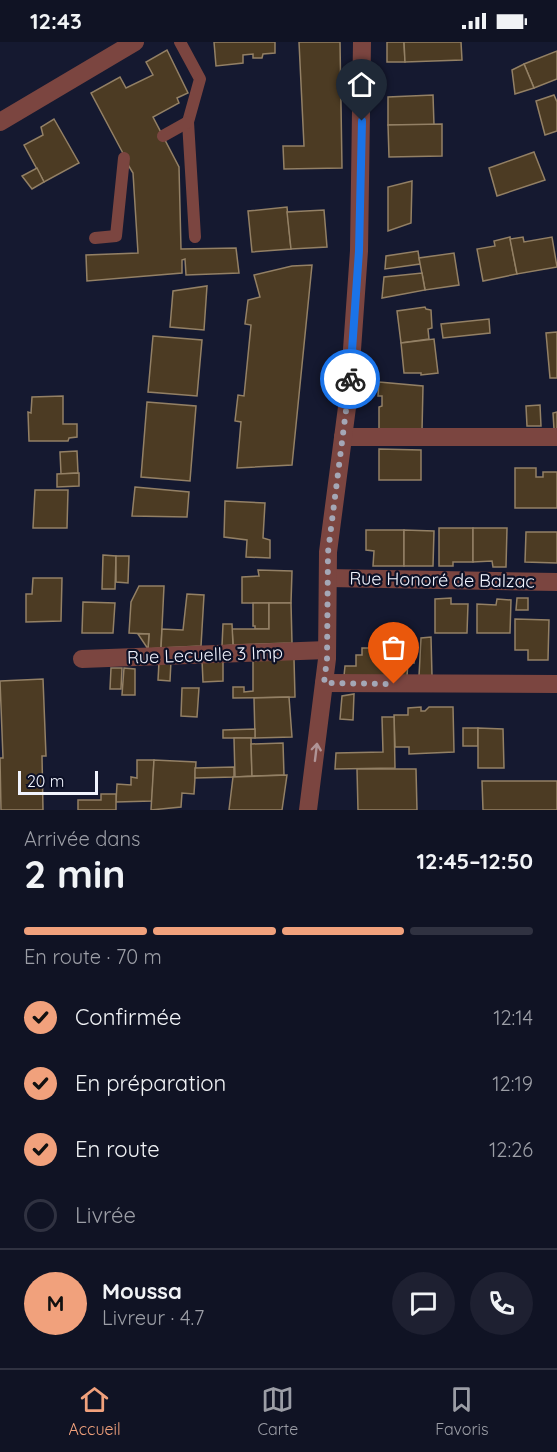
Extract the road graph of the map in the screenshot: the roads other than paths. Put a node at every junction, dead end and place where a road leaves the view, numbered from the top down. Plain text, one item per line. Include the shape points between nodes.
1 (135, 42) edge
2 (180, 42) edge
3 (362, 42) edge
4 (0, 122) edge
5 (188, 122) junction
6 (163, 136) dead end
7 (124, 158) dead end
8 (195, 237) dead end
9 (95, 238) dead end
10 (343, 437) junction
11 (557, 437) edge
12 (328, 578) junction
13 (557, 582) edge
14 (327, 650) junction
15 (82, 659) dead end
16 (324, 683) junction
17 (557, 684) edge
18 (309, 810) edge

1 - 4 street
2 - 5 lane via 200,79
3 - 10 street via 359,251
5 - 6 lane
5 - 8 lane
7 - 9 lane via 116,236
10 - 11 street
10 - 12 street
12 - 13 street, Rue Honoré de Balzac
12 - 14 street
14 - 15 street, Rue Lecuelle 3 Imp
14 - 16 street
16 - 17 street
18 -> 16 street

